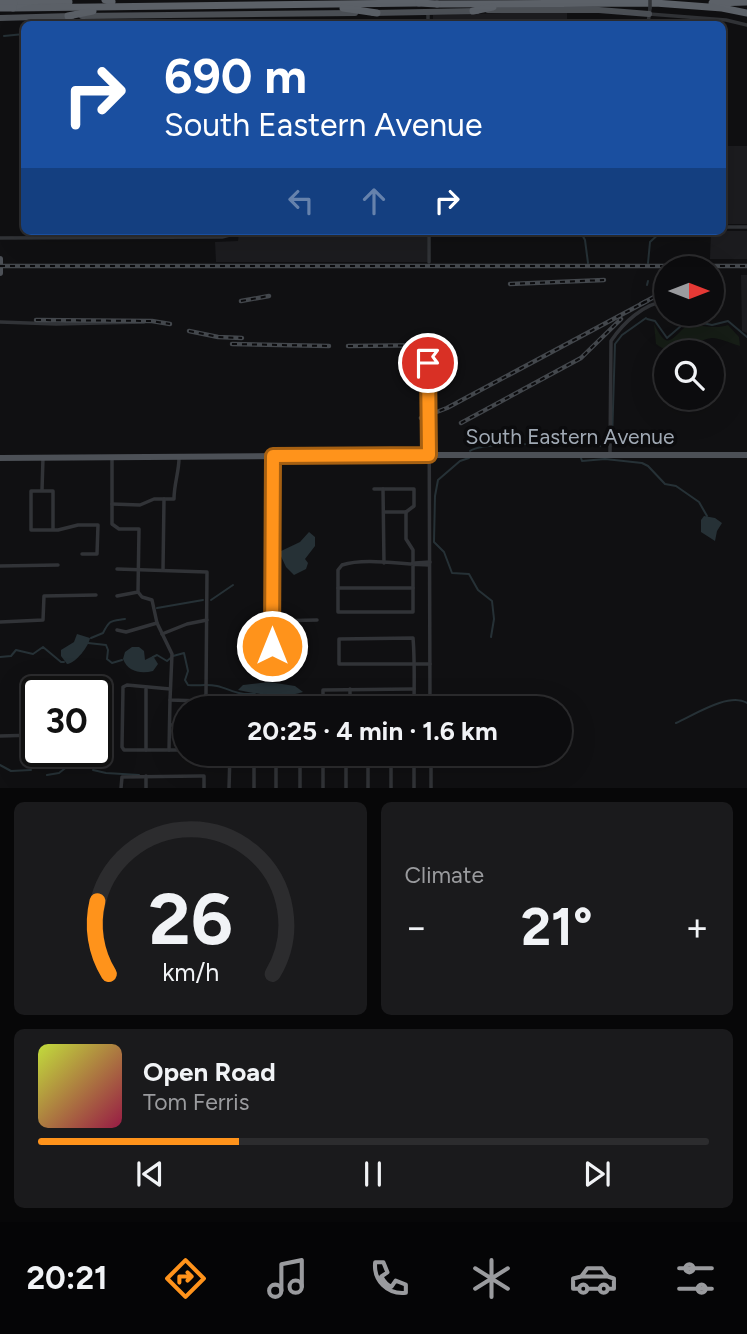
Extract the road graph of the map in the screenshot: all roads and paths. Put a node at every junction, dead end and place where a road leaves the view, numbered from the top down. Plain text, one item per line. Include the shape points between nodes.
1 (249, 0) edge
2 (650, 0) edge
3 (428, 1) edge
4 (747, 2) edge
5 (1, 3) edge
6 (111, 3) edge
7 (513, 3) junction
8 (328, 4) junction
9 (669, 4) junction
10 (473, 11) junction
11 (650, 11) junction
12 (377, 13) junction
13 (418, 13) junction
14 (428, 13) junction
15 (439, 13) junction
16 (747, 13) edge
17 (68, 16) junction
18 (0, 18) edge
19 (9, 18) junction
20 (703, 18) joint
21 (428, 21) edge
22 (648, 21) edge
23 (0, 24) edge
24 (747, 25) edge
25 (726, 227) edge
26 (747, 227) edge
27 (230, 235) edge
28 (429, 235) edge
29 (0, 238) edge
30 (0, 259) edge
31 (429, 262) dead end
32 (0, 273) edge
33 (654, 305) edge
34 (0, 322) edge
35 (144, 322) dead end
36 (427, 362) dead end
37 (429, 455) junction
38 (611, 455) junction
39 (747, 455) edge
40 (178, 456) junction
41 (273, 456) junction
42 (112, 457) junction
43 (0, 458) edge
44 (42, 458) junction
45 (374, 489) dead end
46 (383, 489) junction
47 (42, 490) junction
48 (164, 499) junction
49 (112, 504) junction
50 (383, 512) junction
51 (406, 512) junction
52 (53, 530) junction
53 (82, 554) dead end
54 (384, 563) junction
55 (430, 563) junction
56 (413, 564) junction
57 (58, 565) dead end
58 (0, 566) edge
59 (117, 569) dead end
60 (138, 570) junction
61 (163, 570) junction
62 (338, 588) junction
63 (413, 588) junction
64 (138, 592) junction
65 (96, 596) dead end
66 (117, 596) dead end
67 (207, 620) junction
68 (317, 620) dead end
69 (272, 621) junction
70 (0, 622) edge
71 (157, 623) junction
72 (117, 630) dead end
73 (162, 634) junction
74 (262, 662) dead end
75 (414, 664) junction
76 (430, 664) junction
77 (146, 688) junction
78 (170, 689) junction
79 (349, 689) junction
80 (414, 689) junction
81 (205, 696) edge
82 (323, 696) edge
83 (349, 696) edge
84 (414, 696) edge
85 (430, 696) edge
86 (170, 700) junction
87 (173, 700) edge
88 (170, 725) joint
89 (21, 735) edge
90 (0, 736) edge
91 (146, 750) junction
92 (169, 750) junction
93 (173, 750) edge
94 (230, 766) edge
95 (254, 766) edge
96 (276, 766) edge
97 (300, 766) edge
98 (323, 766) edge
99 (345, 766) edge
100 (368, 766) edge
101 (391, 766) edge
102 (414, 766) edge
103 (431, 766) edge
104 (146, 776) junction
105 (121, 788) edge
106 (146, 788) edge
107 (204, 788) edge
108 (229, 788) edge
109 (254, 788) edge
110 (276, 788) edge
111 (300, 788) edge
112 (323, 788) edge
113 (346, 788) edge
114 (368, 788) edge
115 (391, 788) edge
116 (414, 788) edge
117 (431, 788) edge

1 - 6 highway
2 - 11 street, bridge
3 - 7 highway
3 - 8 highway
3 - 13 main road
3 - 14 main road
3 - 15 main road
4 - 9 highway
5 - 6 highway, bridge
5 - 18 main road
5 - 19 main road
6 - 8 highway
6 - 17 highway
7 - 9 highway
7 - 10 highway
8 - 12 highway
9 - 16 highway
10 - 11 main road
10 - 15 main road
11 - 20 street
11 - 22 street
12 - 13 main road
12 - 17 main road
13 - 14 main road
14 - 15 main road
14 - 21 street
17 - 19 main road
18 - 19 main road
18 - 23 main road
20 - 24 street
25 - 26 street
27 - 29 street
28 - 31 street
30 - 32 main road
33 - 38 street via 643,309 611,341
34 - 35 street
36 - 37 street
37 - 38 main road, South Eastern Avenue
37 - 41 main road, South Eastern Avenue
37 - 55 street
38 - 39 main road, South Eastern Avenue
40 - 41 main road, South Eastern Avenue
40 - 42 main road, South Eastern Avenue
40 - 48 street via 174,499
41 - 69 street
42 - 44 main road, South Eastern Avenue
42 - 49 street
43 - 44 main road, South Eastern Avenue
44 - 47 street
45 - 46 street
46 - 50 street
46 - 51 street via 414,489 414,506
47 - 52 street via 53,491
47 - 52 street via 31,491 31,530
48 - 49 street via 140,505
48 - 61 street
49 - 60 street via 114,527 139,529
50 - 51 street
50 - 54 street
51 - 56 street via 406,539 413,549
52 - 53 street via 98,525 97,554
54 - 56 street
54 - 62 street via 346,563 338,570
55 - 56 street
55 - 76 street
56 - 63 street
57 - 58 street
59 - 60 street
60 - 61 street
60 - 64 street
61 - 67 street via 207,572
62 - 63 street
62 - 63 street via 338,612 413,612
64 - 66 street
64 - 71 street via 152,600
65 - 70 street via 44,596 43,620
67 - 73 street
67 - 81 street
68 - 69 street
69 - 74 street via 272,649
71 - 72 street via 126,632
71 - 73 street
73 - 78 street via 172,654
75 - 75 street via 339,664 339,639 413,638
75 - 76 street
75 - 80 street
76 - 85 street
77 - 78 street
77 - 91 street
77 - 91 street via 123,687 122,747
78 - 86 street
79 - 80 street
79 - 82 street via 323,690
79 - 83 street
80 - 84 street
86 - 87 street
86 - 88 street
88 - 92 street
89 - 90 street
91 - 92 street
92 - 93 street
94 - 108 street
95 - 109 street
96 - 110 street
97 - 111 street
98 - 112 street
99 - 113 street
100 - 114 street
101 - 115 street
102 - 116 street
103 - 117 street
104 - 105 street via 122,776
104 - 106 street
104 - 107 street via 204,776

